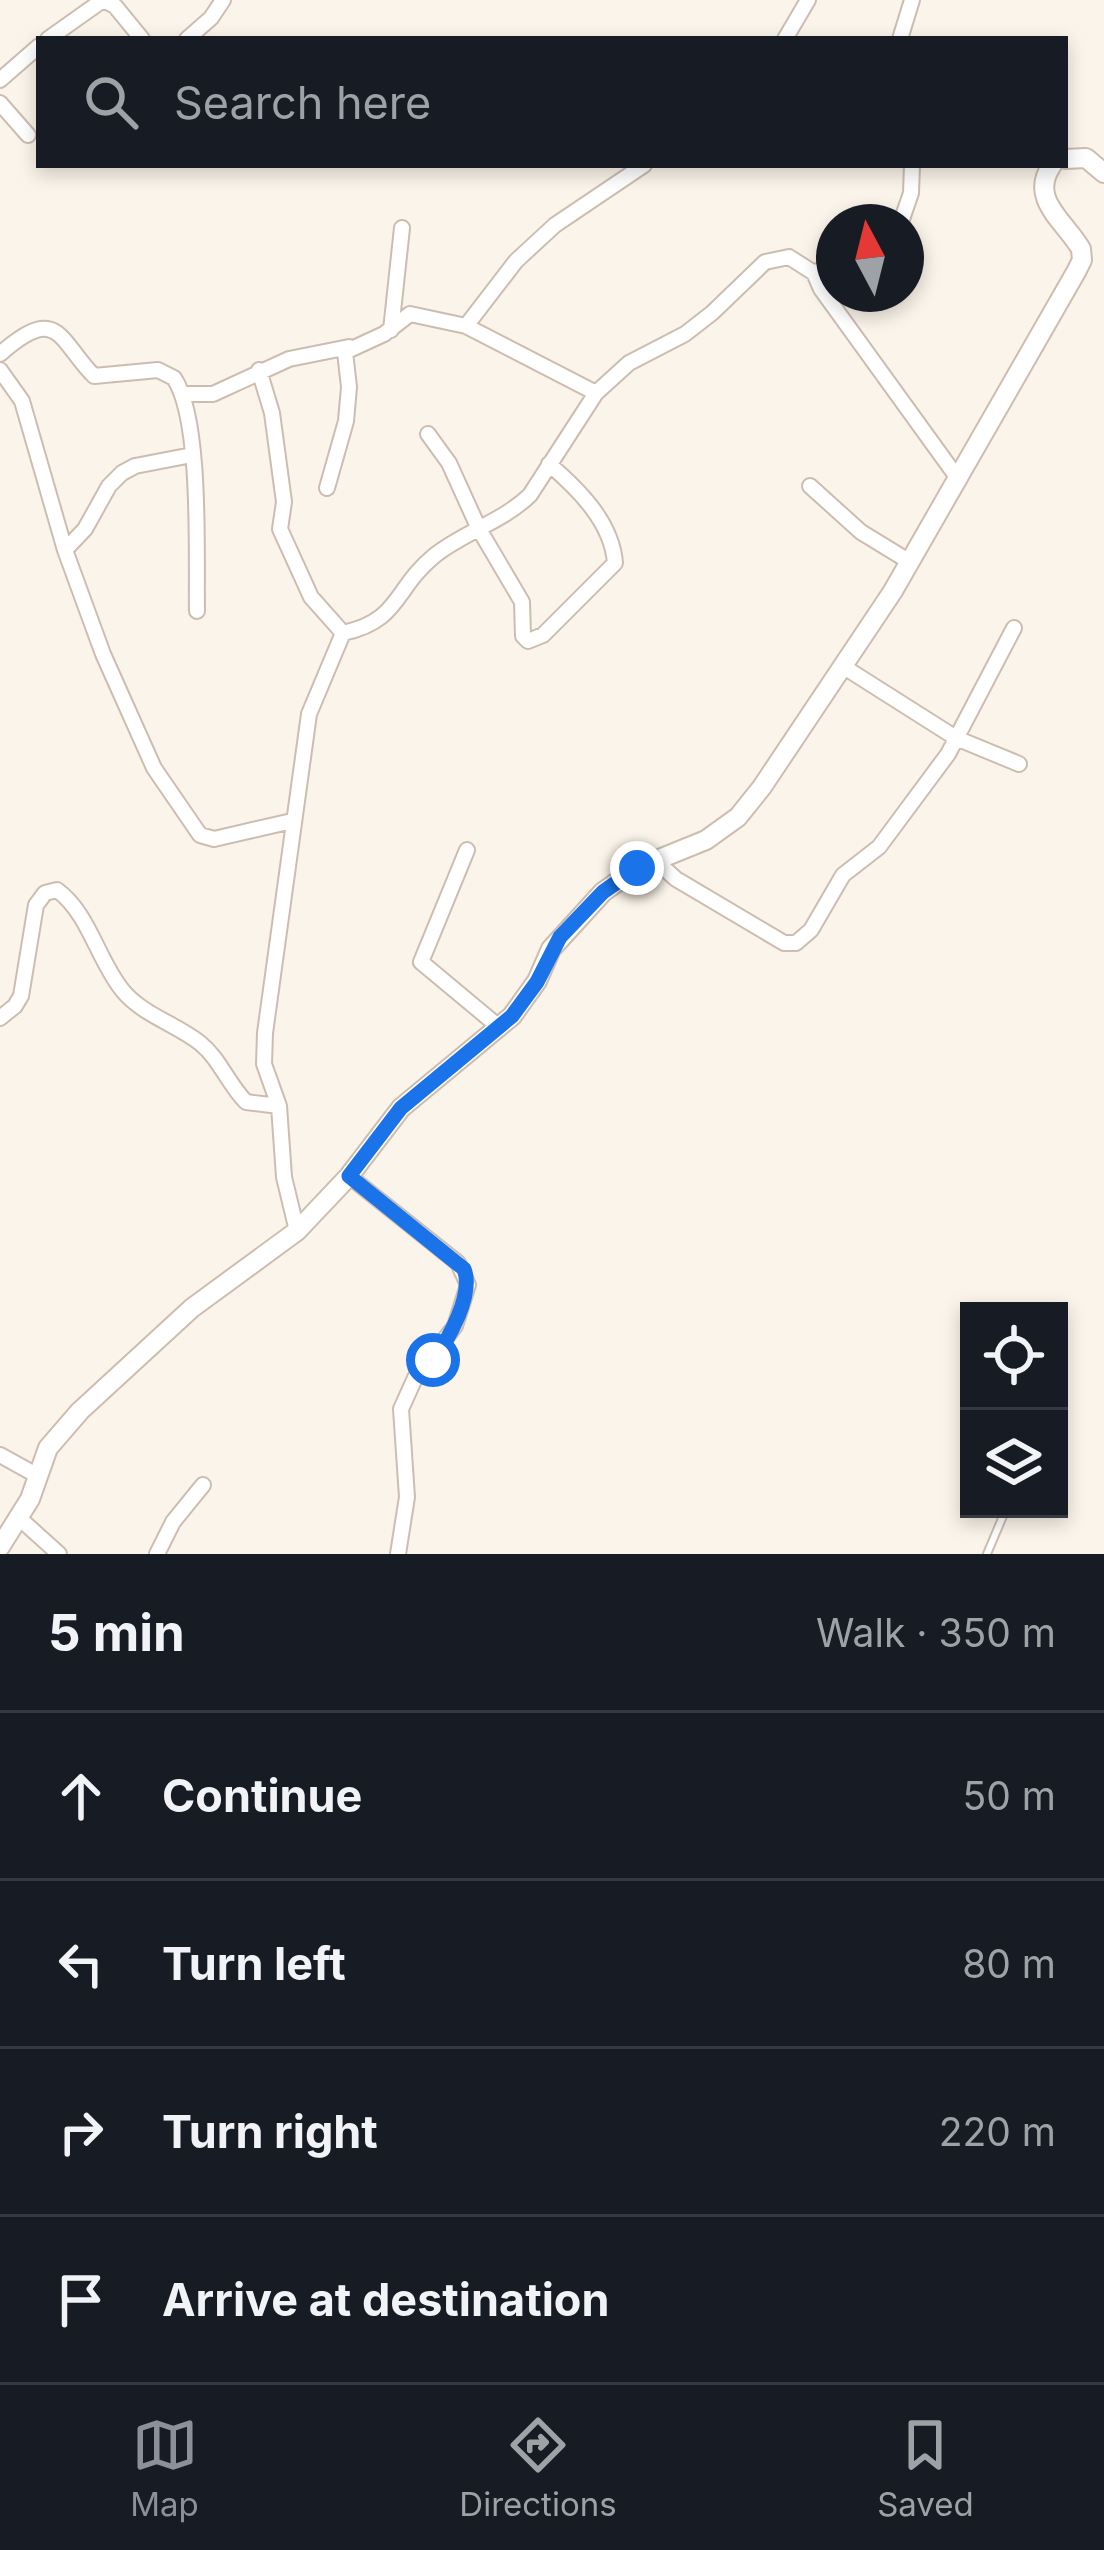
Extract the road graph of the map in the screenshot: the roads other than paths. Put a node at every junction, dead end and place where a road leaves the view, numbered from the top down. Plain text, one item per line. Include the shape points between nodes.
1 (223, 0) edge
2 (808, 0) edge
3 (912, 0) edge
4 (52, 36) edge
5 (140, 36) edge
6 (191, 36) edge
7 (787, 36) edge
8 (901, 36) edge
9 (36, 49) edge
10 (0, 80) edge
11 (0, 103) edge
12 (28, 135) dead end
13 (1068, 159) edge
14 (640, 168) edge
15 (913, 168) edge
16 (1050, 168) edge
17 (1104, 173) edge
18 (907, 204) edge
19 (402, 228) dead end
20 (814, 273) joint
21 (466, 326) junction
22 (391, 330) junction
23 (349, 347) junction
24 (0, 354) edge
25 (0, 370) edge
26 (259, 370) junction
27 (596, 393) junction
28 (182, 394) junction
29 (428, 434) dead end
30 (192, 455) junction
31 (549, 464) junction
32 (959, 480) junction
33 (810, 486) dead end
34 (327, 488) dead end
35 (479, 530) junction
36 (65, 550) junction
37 (910, 562) junction
38 (197, 611) dead end
39 (1014, 628) dead end
40 (343, 633) junction
41 (844, 667) junction
42 (956, 738) junction
43 (1019, 764) dead end
44 (292, 821) junction
45 (467, 850) dead end
46 (656, 861) junction
47 (0, 1018) edge
48 (499, 1027) junction
49 (279, 1106) junction
50 (349, 1176) junction
51 (297, 1231) junction
52 (0, 1455) edge
53 (38, 1476) junction
54 (203, 1485) dead end
55 (18, 1517) junction
56 (1002, 1518) edge
57 (0, 1547) edge
58 (59, 1554) edge
59 (157, 1554) edge
60 (398, 1554) edge
61 (987, 1554) edge

1 - 6 street
2 - 7 street
3 - 8 street
4 - 5 street via 103,1
9 - 10 street
11 - 12 street
13 - 17 street via 1086,158
14 - 21 street via 542,237
15 - 18 street
16 - 32 street via 1044,199 1082,260
19 - 22 street
20 - 27 street via 789,257 765,262 685,334 629,363
20 - 32 street
21 - 22 street via 416,313
21 - 27 street
22 - 23 street
23 - 26 street
23 - 34 street via 346,421
24 - 28 street via 27,335 57,331 91,374 158,370
25 - 36 street via 22,401
26 - 28 street via 213,394
26 - 40 street via 284,502 280,529 311,597
27 - 31 street
28 - 30 street
29 - 35 street
30 - 36 street via 122,472
30 - 38 street
31 - 35 street via 530,495
31 - 35 street via 598,517 616,557 535,640 523,637 522,602
32 - 37 street
33 - 37 street
35 - 40 street via 419,569 379,622
36 - 44 street via 154,768 200,836
37 - 41 street
39 - 42 street
40 - 44 street via 309,714
41 - 42 street
41 - 46 street via 738,817
42 - 43 street
42 - 46 street via 879,847 843,875 796,944
44 - 49 street via 264,1051
45 - 48 street via 421,962
46 - 48 street via 621,877 560,937 530,993
47 - 49 street via 21,996 36,905 57,890 138,1006 200,1043 245,1102
48 - 50 street via 401,1108
49 - 51 street
50 - 51 street
50 - 60 street via 467,1276 454,1326 400,1409 406,1497
51 - 53 street via 160,1334 59,1435
52 - 53 street
53 - 55 street
54 - 59 street
55 - 57 street
55 - 58 street
56 - 61 lane

